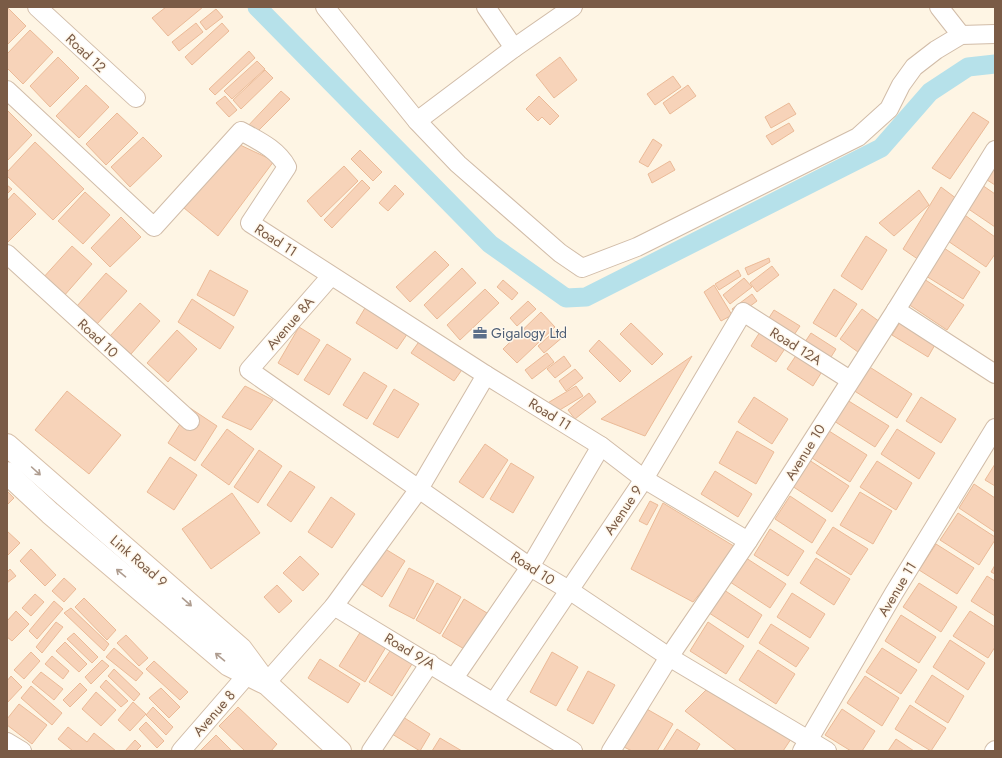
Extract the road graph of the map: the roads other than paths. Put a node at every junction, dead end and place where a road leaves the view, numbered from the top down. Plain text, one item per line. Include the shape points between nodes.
1 (37, 7) edge
2 (325, 7) edge
3 (486, 7) edge
4 (573, 7) edge
5 (939, 7) edge
6 (995, 34) edge
7 (962, 35) junction
8 (514, 48) junction
9 (7, 90) edge
10 (136, 98) dead end
11 (417, 121) junction
12 (995, 150) edge
13 (7, 254) edge
14 (330, 276) junction
15 (896, 310) junction
16 (743, 312) joint
17 (249, 370) joint
18 (995, 374) edge
19 (486, 375) junction
20 (850, 380) junction
21 (190, 421) dead end
22 (995, 428) edge
23 (7, 444) edge
24 (601, 446) junction
25 (7, 473) edge
26 (644, 479) junction
27 (419, 489) junction
28 (748, 541) junction
29 (530, 567) junction
30 (569, 590) junction
31 (334, 606) junction
32 (669, 656) junction
33 (430, 663) junction
34 (454, 678) junction
35 (256, 679) junction
36 (494, 702) junction
37 (7, 742) edge
38 (805, 746) edge
39 (22, 751) edge
40 (181, 751) edge
41 (340, 751) edge
42 (371, 751) edge
43 (573, 751) edge
44 (611, 751) edge
45 (827, 751) edge

1 - 10 street, Road 12
2 - 11 street
3 - 8 street
4 - 8 street
5 - 7 street
6 - 7 street
7 - 11 street via 914,67 889,109 858,137 637,247 582,268 560,253 458,164
8 - 11 street
9 - 14 street, Road 11 via 154,227 242,131 267,145 286,167 250,223
12 - 15 street, Avenue 10
13 - 21 street, Road 10
14 - 17 street, Avenue 8A
14 - 19 street, Road 11
15 - 18 street
15 - 20 street, Avenue 10
16 - 20 street, Road 12A
16 - 26 street, Avenue 9
17 - 27 street, Road 10
19 - 24 street, Road 11
19 - 27 street
20 - 28 street, Avenue 10
22 - 38 street, Avenue 11 via 894,593
23 -> 35 main road, Link Road 9 via 241,649
24 - 26 street, Road 11
24 - 29 street
35 -> 25 main road, Link Road 9 via 229,664 50,513
26 - 28 street, Road 11
26 - 30 street, Avenue 9
27 - 29 street, Road 10
27 - 31 street
28 - 32 street, Avenue 10
29 - 30 street, Road 10
29 - 34 street
30 - 32 street, Road 10
30 - 36 street, Avenue 9
31 - 33 street, Road 9/A
31 - 35 street
32 - 38 street, Road 10
32 - 44 street, Avenue 10
33 - 34 street, Road 9/A
33 - 42 street
34 - 36 street, Road 9/A
35 - 40 street, Avenue 8
35 - 41 main road, Link Road 9
36 - 43 street, Road 9/A
37 - 39 street
38 - 45 street, Road 10

